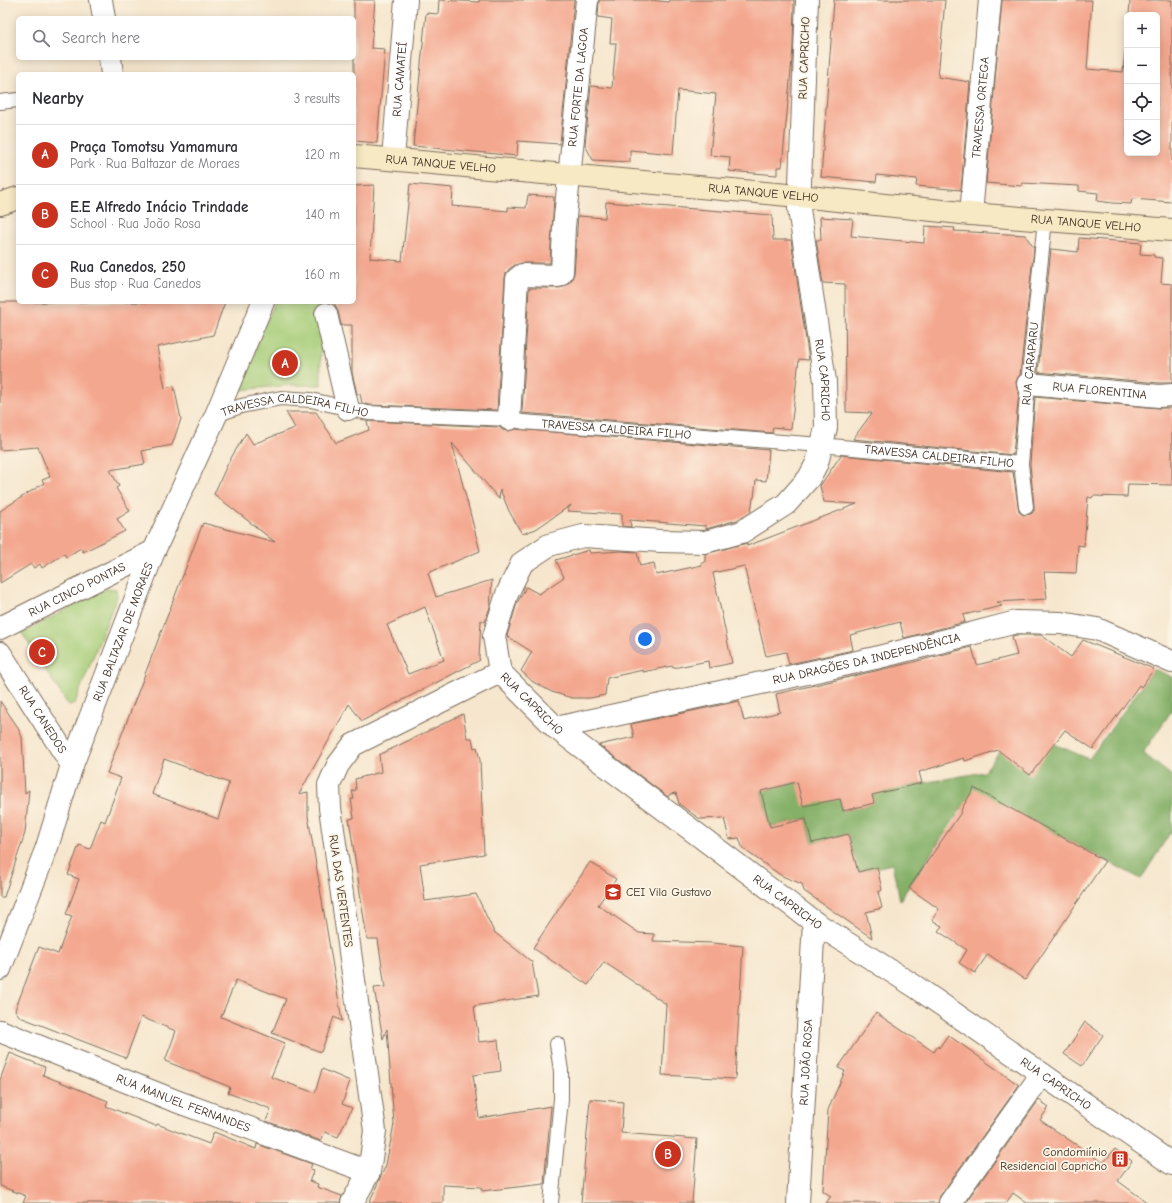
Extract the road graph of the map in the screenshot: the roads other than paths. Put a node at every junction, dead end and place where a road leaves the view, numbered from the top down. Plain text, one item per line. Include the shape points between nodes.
1 (101, 0) edge
2 (406, 0) edge
3 (587, 0) edge
4 (807, 0) edge
5 (990, 0) edge
6 (104, 16) edge
7 (110, 60) edge
8 (112, 72) edge
9 (16, 100) edge
10 (0, 102) edge
11 (356, 156) edge
12 (393, 159) junction
13 (569, 174) junction
14 (799, 196) junction
15 (16, 199) edge
16 (0, 204) edge
17 (971, 214) junction
18 (1045, 220) junction
19 (1172, 230) edge
20 (262, 304) edge
21 (326, 314) dead end
22 (1028, 384) junction
23 (1172, 395) edge
24 (348, 409) junction
25 (216, 414) junction
26 (509, 419) junction
27 (821, 445) junction
28 (1021, 464) junction
29 (1026, 506) dead end
30 (154, 551) junction
31 (0, 628) edge
32 (0, 653) edge
33 (1172, 662) edge
34 (500, 672) junction
35 (556, 728) junction
36 (72, 765) junction
37 (814, 922) junction
38 (2, 956) edge
39 (0, 1031) edge
40 (557, 1044) dead end
41 (1042, 1074) junction
42 (1172, 1164) edge
43 (369, 1172) junction
44 (352, 1203) edge
45 (550, 1203) edge
46 (798, 1203) edge
47 (950, 1203) edge

1 - 6 street
2 - 12 street, RUA CAMATEÍ
3 - 13 street, RUA FORTE DA LAGOA
4 - 14 street, RUA CAPRICHO
5 - 17 street, TRAVESSA ORTEGA
7 - 8 street
9 - 10 lane
11 - 12 street, RUA TANQUE VELHO
12 - 13 street, RUA TANQUE VELHO
13 - 14 street, RUA TANQUE VELHO
13 - 26 street, RUA FORTE DA LAGOA via 562,272 558,276 522,275 517,279
14 - 17 street, RUA TANQUE VELHO
14 - 27 street, RUA CAPRICHO via 802,231 826,382 826,428
15 - 16 street
17 - 18 street, RUA TANQUE VELHO
18 - 19 street, RUA TANQUE VELHO
18 - 22 lane, RUA CARAPARU
20 - 25 street, RUA BALTAZAR DE MORAES
21 - 24 street
22 - 23 street, RUA FLORENTINA
22 - 28 lane, RUA CARAPARU
24 - 25 lane, TRAVESSA CALDEIRA FILHO via 312,400 281,398
24 - 26 lane, TRAVESSA CALDEIRA FILHO via 368,414
25 - 30 street, RUA BALTAZAR DE MORAES
26 - 27 lane, TRAVESSA CALDEIRA FILHO
27 - 28 lane, TRAVESSA CALDEIRA FILHO
27 - 34 street, RUA CAPRICHO via 817,463 809,478 786,504 742,532 705,542 583,536 549,545 522,563 507,594 494,636
28 - 29 lane, RUA CARAPARU
30 - 31 street, RUA CINCO PONTAS
30 - 36 street, RUA BALTAZAR DE MORAES
32 - 36 street, RUA CANEDOS
33 - 35 street, RUA DRAGÕES DA INDEPENDÊNCIA via 1097,629 1061,623 1016,622 875,658
34 - 35 street, RUA CAPRICHO
34 - 43 street, RUA DAS VERTENTES via 353,745 338,764 329,785 330,808 375,1131
35 - 37 street, RUA CAPRICHO
36 - 38 street, RUA BALTAZAR DE MORAES via 47,847
37 - 41 street, RUA CAPRICHO via 916,987
37 - 46 street, RUA JOÃO ROSA
39 - 43 street, RUA MANUEL FERNANDES via 173,1100
40 - 45 lane via 561,1071 561,1099
41 - 42 street, RUA CAPRICHO
41 - 47 street
43 - 44 street, RUA DAS VERTENTES

